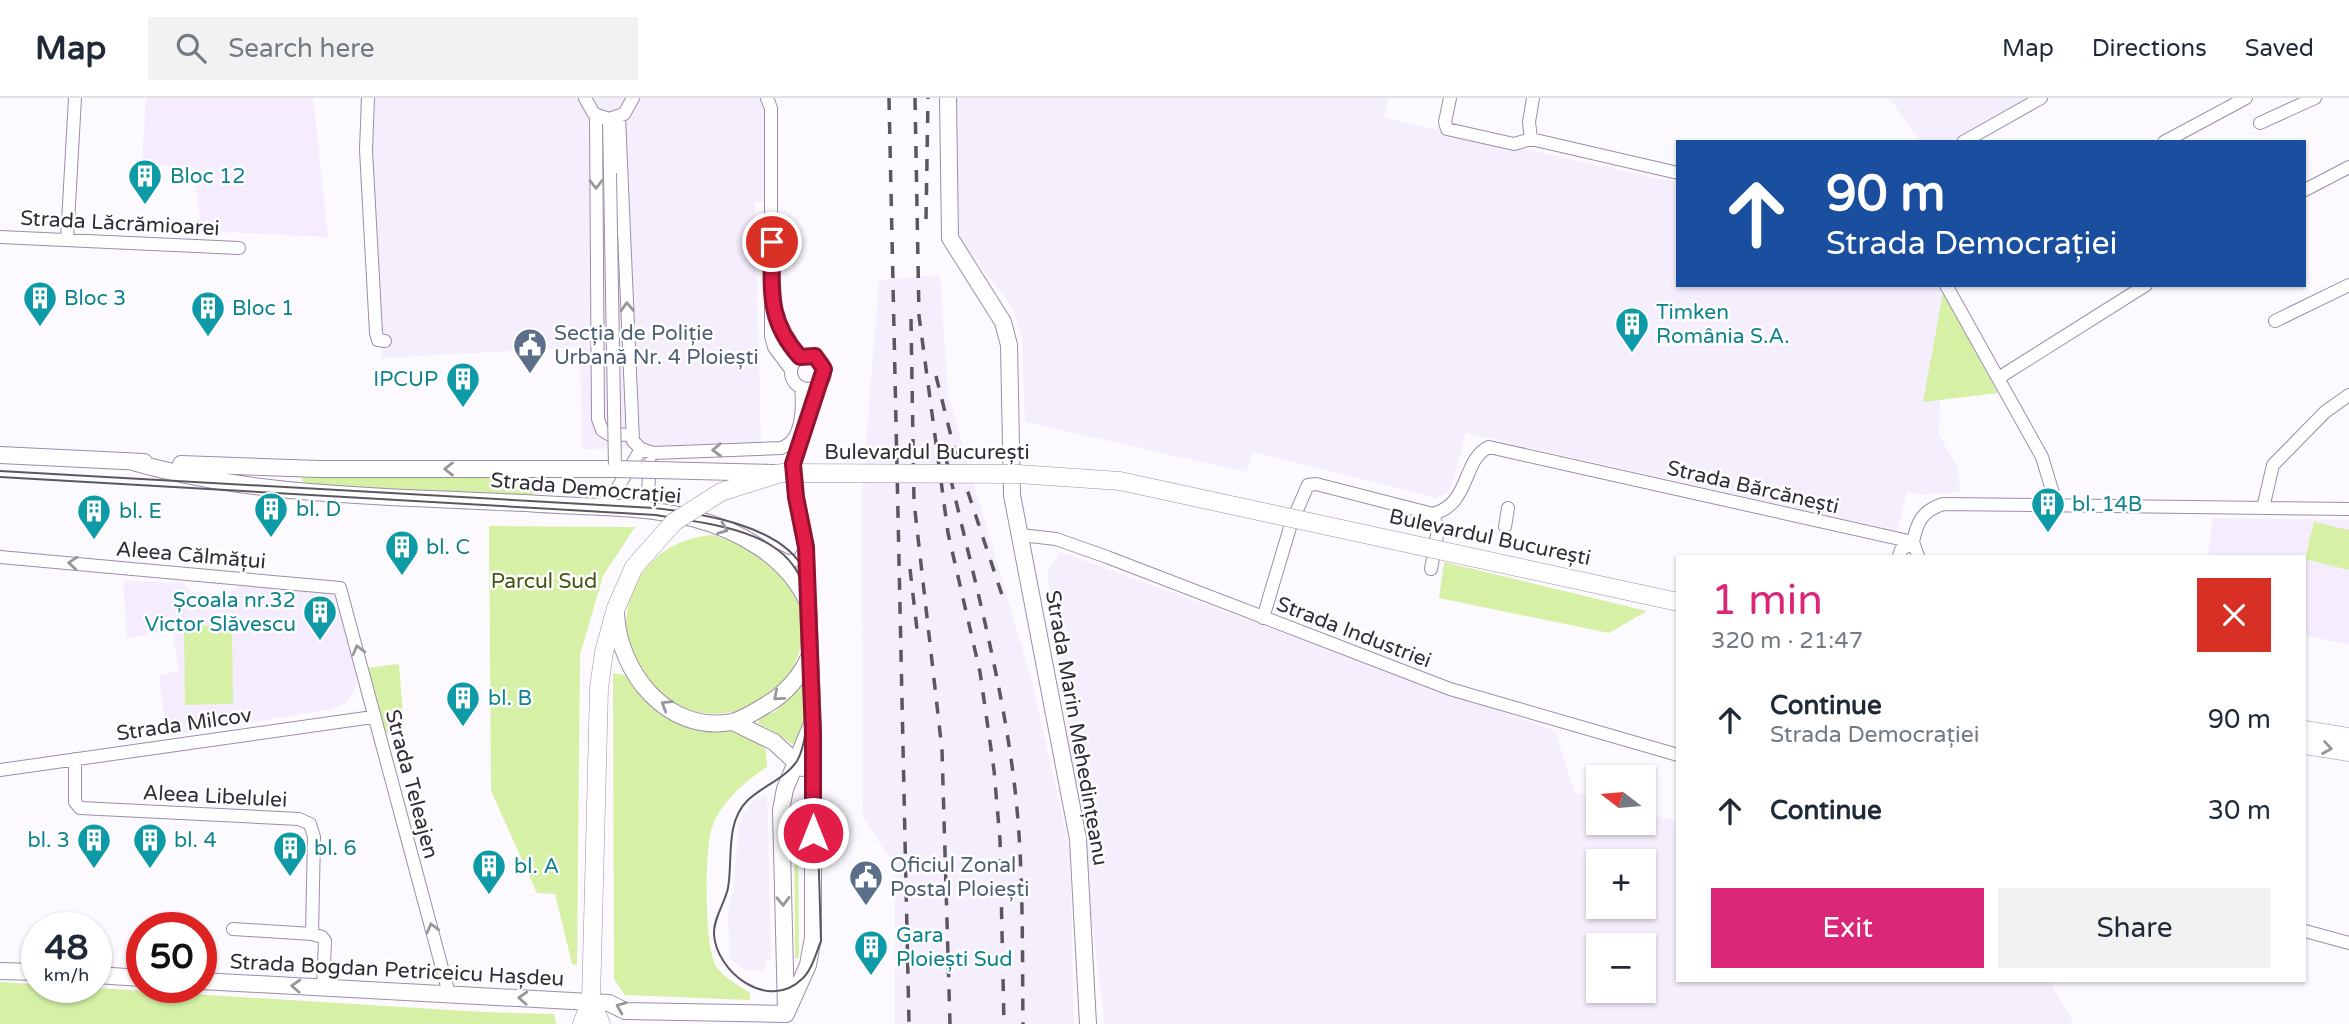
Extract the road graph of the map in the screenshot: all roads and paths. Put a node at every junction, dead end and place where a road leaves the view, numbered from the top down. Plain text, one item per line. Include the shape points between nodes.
1 (75, 98) edge
2 (368, 98) edge
3 (585, 98) edge
4 (633, 98) edge
5 (767, 98) edge
6 (948, 98) edge
7 (1450, 98) edge
8 (1533, 98) edge
9 (2041, 98) edge
10 (2246, 98) edge
11 (2315, 98) edge
12 (596, 115) junction
13 (614, 118) junction
14 (2260, 122) dead end
15 (1531, 139) junction
16 (1967, 140) edge
17 (2168, 140) edge
18 (2349, 167) edge
19 (1676, 173) edge
20 (2306, 189) edge
21 (0, 237) edge
22 (67, 240) junction
23 (239, 248) dead end
24 (2349, 285) edge
25 (1947, 287) edge
26 (2143, 287) edge
27 (772, 300) junction
28 (2275, 321) dead end
29 (385, 341) dead end
30 (800, 357) junction
31 (791, 370) junction
32 (597, 375) junction
33 (2000, 377) junction
34 (821, 382) junction
35 (801, 387) junction
36 (611, 392) junction
37 (2349, 394) edge
38 (629, 399) junction
39 (598, 404) junction
40 (631, 435) junction
41 (781, 448) junction
42 (646, 450) junction
43 (0, 455) edge
44 (133, 462) junction
45 (223, 466) junction
46 (787, 467) junction
47 (615, 469) junction
48 (319, 491) junction
49 (648, 493) junction
50 (2056, 503) junction
51 (598, 508) junction
52 (1508, 508) dead end
53 (2263, 508) junction
54 (2349, 509) edge
55 (637, 510) junction
56 (657, 511) junction
57 (1433, 514) junction
58 (1505, 527) dead end
59 (1021, 535) junction
60 (751, 542) junction
61 (1913, 542) junction
62 (806, 547) junction
63 (1899, 555) edge
64 (1918, 555) edge
65 (0, 557) edge
66 (1431, 569) dead end
67 (336, 587) joint
68 (1676, 602) edge
69 (808, 603) junction
70 (616, 608) junction
71 (1263, 618) junction
72 (810, 655) junction
73 (373, 717) junction
74 (733, 722) junction
75 (811, 724) junction
76 (2306, 730) edge
77 (2349, 737) edge
78 (2306, 745) edge
79 (2349, 752) edge
80 (1676, 754) edge
81 (75, 759) junction
82 (796, 762) junction
83 (0, 770) edge
84 (812, 781) junction
85 (233, 929) dead end
86 (2306, 931) edge
87 (312, 934) junction
88 (2349, 943) edge
89 (0, 971) edge
90 (21, 972) edge
91 (217, 982) edge
92 (323, 988) junction
93 (449, 994) junction
94 (588, 1013) edge
95 (786, 1019) edge
96 (1088, 1024) edge

1 - 22 street
2 - 29 street via 366,150 376,333 378,340
3 - 12 street
4 - 13 street via 628,110
5 - 27 street via 771,108
6 - 59 main road, Strada Marin Mehedințeanu via 947,229 1003,322 1010,360 1012,495
7 - 15 street via 1447,129 1514,144
8 - 15 street
9 - 16 street
10 - 17 street
11 - 14 street
12 - 13 street
12 -> 32 street
38 -> 13 street
13 - 47 street, bridge via 610,173
15 - 19 street
18 - 20 street
21 - 22 street, Strada Lăcrămioarei
22 - 23 street, Strada Lăcrămioarei
24 - 28 street
25 - 33 street
26 - 33 street
27 - 30 street via 780,332
27 - 31 street via 772,342
30 - 31 street
30 - 34 street via 811,355 820,360 824,369
31 - 35 street via 793,381
32 - 36 street
32 - 39 street
33 - 50 street via 2042,457
34 - 35 street
34 - 46 street
35 - 41 street via 796,436
36 - 38 street
36 - 39 street
37 - 53 street via 2273,465
38 - 40 street
39 - 40 street via 602,430
40 - 42 street
41 -> 42 street
41 - 46 street
42 - 49 street
42 - 51 street
43 - 44 main road, Strada Democrației
44 - 45 main road, Strada Democrației
44 - 48 main road, Strada Democrației via 248,485
47 -> 45 main road, Strada Democrației
45 - 48 main road, Strada Democrației
46 - 47 main road, Strada Democrației, bridge
46 - 62 street
46 - 68 main road, Bulevardul București, bridge via 1120,481
46 - 70 main road, Bulevardul București, bridge via 722,492 674,522 634,567
48 - 51 main road, Strada Democrației
49 - 55 street
49 - 56 street
50 - 53 street
50 - 61 street via 1943,504 1923,514
51 - 55 main road, Strada Democrației
52 - 58 street
53 - 54 street
55 - 56 main road, Strada Democrației
56 -> 60 main road, Strada Democrației via 693,518
57 - 61 street, Strada Bărcănești via 1460,494 1481,450 1489,447
57 - 66 street via 1438,530
57 - 71 street via 1308,485 1291,524
59 - 71 street, Strada Industriei via 1056,539
59 - 96 main road, Strada Marin Mehedințeanu via 1078,839
60 - 62 street via 787,561 799,560
60 - 69 main road, Strada Democrației via 792,576
61 - 63 street
61 - 64 street
62 - 69 street
67 -> 65 street, Aleea Călmățui
73 -> 67 street, Strada Teleajen via 355,639
69 - 72 main road
74 -> 70 main road via 705,721 671,709 651,695 629,666 620,644
70 - 94 main road, Bulevardul București via 599,688
71 - 80 street, Strada Industriei via 1450,689
72 -> 74 main road via 784,692
72 - 75 main road
73 - 81 street, Strada Milcov
93 -> 73 street, Strada Teleajen
74 - 82 main road via 774,742
75 - 82 main road
75 - 84 main road
76 - 77 main road
78 -> 79 main road
81 - 83 street, Strada Milcov
81 - 87 street, Aleea Libelulei via 75,802 80,808 299,819 310,824 314,837
82 - 84 main road
82 -> 95 main road via 781,810
84 - 95 main road via 814,937
85 - 87 street
86 - 88 street
87 - 92 street, Aleea Libelulei via 325,941
89 - 90 main road
92 -> 91 main road, Strada Bogdan Petriceicu Hașdeu
92 - 93 main road, Strada Bogdan Petriceicu Hașdeu
94 -> 93 main road, Strada Bogdan Petriceicu Hașdeu
95 -> 94 main road, Strada Bogdan Petriceicu Hașdeu via 625,1012 609,1003

